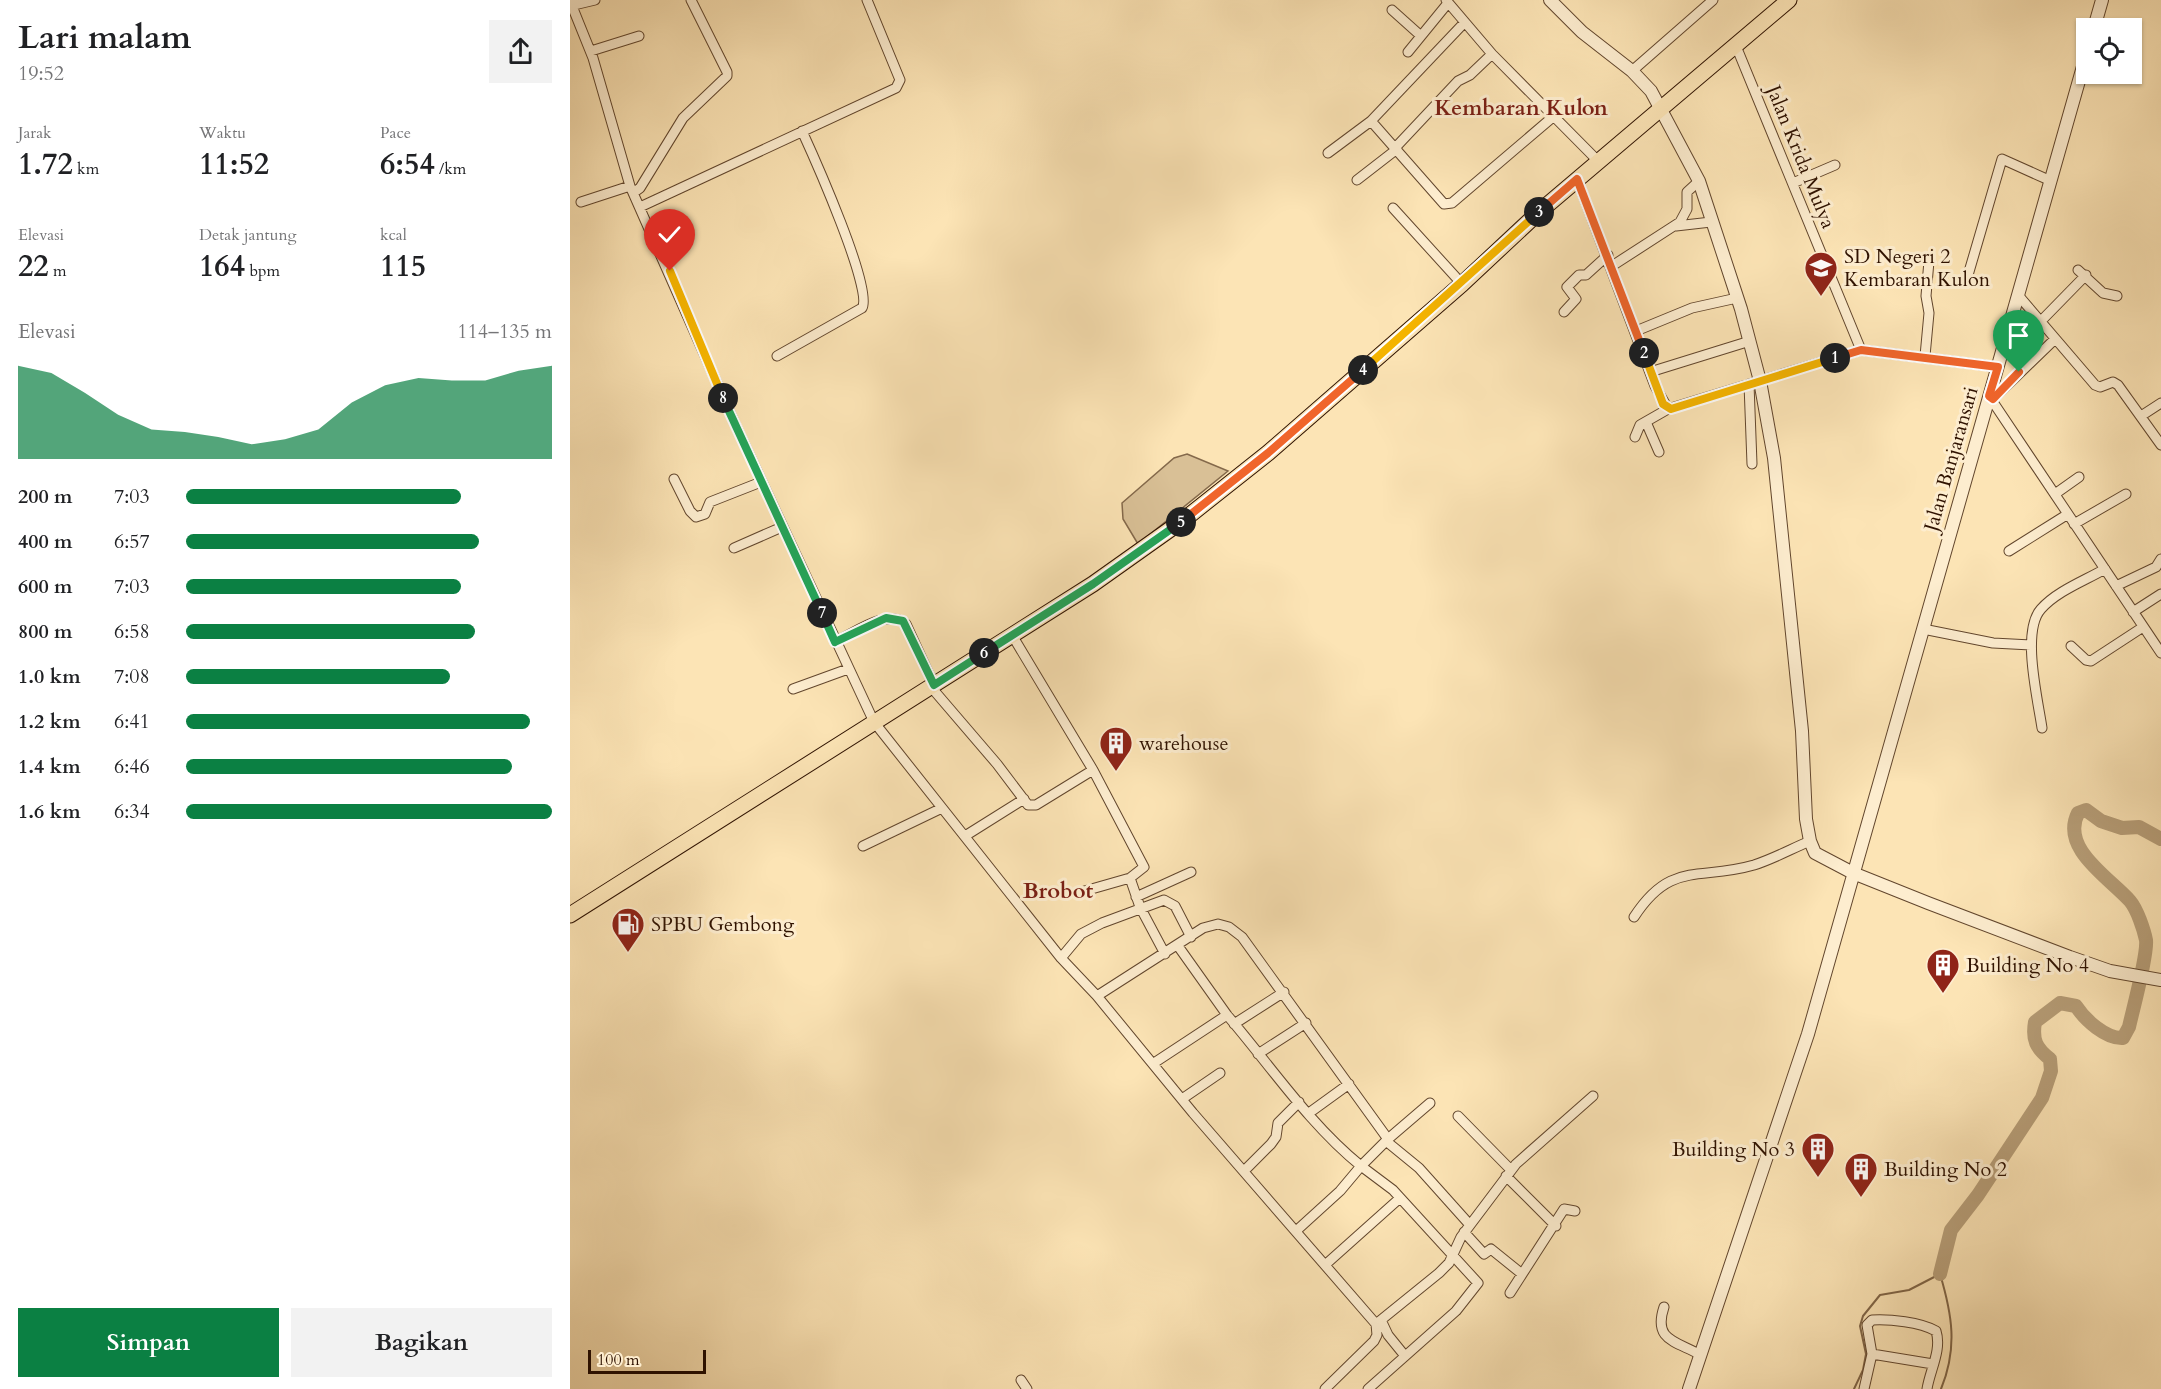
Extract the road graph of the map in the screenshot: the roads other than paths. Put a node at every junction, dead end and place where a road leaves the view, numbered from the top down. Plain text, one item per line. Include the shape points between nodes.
1 (595, 0) edge
2 (691, 0) edge
3 (867, 0) edge
4 (1550, 0) edge
5 (1713, 0) edge
6 (1789, 0) edge
7 (2103, 0) edge
8 (1447, 2) edge
9 (572, 3) edge
10 (1392, 10) dead end
11 (2097, 18) edge
12 (1464, 23) junction
13 (639, 36) dead end
14 (1421, 36) junction
15 (1736, 46) junction
16 (591, 51) junction
17 (1408, 52) dead end
18 (1492, 54) junction
19 (1632, 71) junction
20 (2078, 84) edge
21 (1660, 110) junction
22 (1554, 116) junction
23 (1371, 121) junction
24 (802, 131) junction
25 (1396, 149) junction
26 (1328, 153) dead end
27 (1598, 161) junction
28 (1835, 165) dead end
29 (1577, 179) junction
30 (1357, 180) dead end
31 (1699, 181) junction
32 (2051, 181) junction
33 (1793, 183) junction
34 (632, 189) junction
35 (581, 202) dead end
36 (640, 207) junction
37 (1393, 208) dead end
38 (1711, 222) junction
39 (1676, 226) junction
40 (1608, 255) junction
41 (1929, 261) dead end
42 (1612, 266) junction
43 (1966, 282) dead end
44 (1462, 284) junction
45 (2018, 295) junction
46 (2116, 296) dead end
47 (1737, 298) junction
48 (1563, 312) dead end
49 (2041, 321) junction
50 (1636, 331) junction
51 (2055, 339) junction
52 (1750, 341) junction
53 (1861, 350) junction
54 (777, 356) dead end
55 (1925, 356) junction
56 (1998, 367) junction
57 (1650, 372) junction
58 (1755, 383) junction
59 (1991, 397) junction
60 (2161, 403) edge
61 (1668, 409) junction
62 (2141, 416) junction
63 (1646, 422) junction
64 (1635, 437) dead end
65 (2161, 445) edge
66 (1659, 452) dead end
67 (1752, 464) dead end
68 (2079, 477) dead end
69 (674, 479) dead end
70 (761, 482) junction
71 (2055, 494) junction
72 (2126, 494) dead end
73 (2068, 514) junction
74 (2074, 524) junction
75 (782, 527) junction
76 (734, 548) dead end
77 (2009, 551) dead end
78 (2161, 559) edge
79 (2105, 569) junction
80 (2116, 586) junction
81 (2161, 594) edge
82 (2133, 612) junction
83 (2142, 627) junction
84 (1923, 629) junction
85 (1012, 635) junction
86 (835, 642) junction
87 (2031, 645) junction
88 (2071, 646) dead end
89 (2161, 653) edge
90 (848, 669) junction
91 (932, 686) junction
92 (793, 688) dead end
93 (874, 722) junction
94 (2042, 728) dead end
95 (1093, 770) junction
96 (1024, 799) junction
97 (942, 808) junction
98 (964, 836) junction
99 (1809, 841) junction
100 (863, 846) dead end
101 (1191, 872) dead end
102 (1853, 873) junction
103 (1130, 878) junction
104 (1081, 892) dead end
105 (1136, 897) junction
106 (1140, 907) junction
107 (570, 915) edge
108 (1634, 917) dead end
109 (1191, 937) junction
110 (1178, 946) junction
111 (1165, 954) junction
112 (1061, 958) junction
113 (2161, 981) edge
114 (1284, 992) junction
115 (1097, 996) junction
116 (1227, 1015) junction
117 (1306, 1023) junction
118 (1234, 1024) junction
119 (1258, 1054) junction
120 (1154, 1063) junction
121 (1220, 1072) dead end
122 (1349, 1084) junction
123 (1593, 1096) dead end
124 (1182, 1099) junction
125 (1299, 1102) junction
126 (1430, 1103) dead end
127 (1309, 1113) junction
128 (1458, 1116) dead end
129 (1387, 1140) junction
130 (1361, 1166) junction
131 (1244, 1172) junction
132 (1509, 1173) junction
133 (1400, 1198) junction
134 (1575, 1211) dead end
135 (1556, 1226) junction
136 (1467, 1228) junction
137 (1296, 1231) junction
138 (1452, 1256) junction
139 (1325, 1265) junction
140 (1522, 1274) junction
141 (1510, 1293) dead end
142 (1664, 1307) dead end
143 (1378, 1322) junction
144 (1699, 1354) junction
145 (1872, 1354) junction
146 (1405, 1356) junction
147 (1933, 1364) junction
148 (1021, 1380) dead end
149 (1027, 1389) edge
150 (1326, 1389) edge
151 (1368, 1389) edge
152 (1689, 1389) edge
153 (1864, 1389) edge
154 (1927, 1389) edge

1 - 9 street
2 - 34 street via 726,76 689,110 640,188
3 - 24 street via 900,84
4 - 19 street via 1582,32
5 - 19 street
6 - 15 main road
7 - 11 street
8 - 12 street
8 - 14 street
9 - 16 street
10 - 14 street
12 - 18 street
12 - 23 street
13 - 16 street
14 - 17 street
15 - 21 main road
15 - 33 street, Jalan Krida Mulya
16 - 34 street
18 - 22 street
18 - 25 street via 1458,81
19 - 21 street via 1651,91
20 - 32 street, Jalan Banjaransari
21 - 27 main road
21 - 31 street
22 - 25 street via 1448,205
22 - 27 street
23 - 25 street
23 - 26 street
24 - 36 street
24 - 54 street via 861,276 865,302 862,308
25 - 30 street
27 - 29 main road
28 - 33 street
29 - 40 street
29 - 44 main road
31 - 38 street
31 - 39 street via 1687,192 1684,217
32 - 43 street via 2002,159
32 - 45 street, Jalan Banjaransari
33 - 53 street, Jalan Krida Mulya
34 - 35 street
34 - 36 street
36 - 70 street
37 - 44 street
38 - 39 street
38 - 47 street
39 - 42 street
40 - 42 street
40 - 48 street via 1567,287 1576,299
41 - 55 street
42 - 50 street
44 - 85 main road via 1268,453 1185,518 1102,578
45 - 49 street
45 - 56 street, Jalan Banjaransari
46 - 49 street via 2103,293 2082,273
47 - 50 street via 1692,308
47 - 52 street
49 - 51 street
50 - 57 street
51 - 59 street
51 - 62 street via 2095,385 2116,383
52 - 57 street
52 - 58 street
53 - 55 street
53 - 58 street
55 - 56 street
56 - 59 street, Jalan Banjaransari
57 - 61 street
58 - 61 street
58 - 67 street
58 - 99 street via 1774,458
59 - 71 street
59 - 84 street, Jalan Banjaransari
60 - 62 street
61 - 63 street
62 - 65 street
63 - 64 street via 1637,428
63 - 66 street
68 - 71 street
69 - 70 street via 696,517 705,513 710,502
70 - 75 street
71 - 73 street
72 - 74 street
73 - 74 street
73 - 77 street
74 - 79 street
75 - 76 street
75 - 86 street
78 - 80 street via 2156,567
79 - 80 street
79 - 87 street via 2042,608 2035,621
80 - 82 street
81 - 82 street
82 - 83 street
83 - 88 street via 2091,662
83 - 89 street
84 - 87 street via 1993,643
84 - 102 street, Jalan Banjaransari
85 - 91 main road
85 - 95 street
86 - 90 street
86 - 91 street via 886,618 899,619 906,624
87 - 94 street
90 - 92 street
90 - 93 street
91 - 93 main road
91 - 96 street
93 - 97 street
93 - 107 main road
95 - 96 street via 1036,805 1028,805
95 - 103 street via 1144,867
96 - 98 street
97 - 98 street
97 - 100 street
98 - 112 street
99 - 102 street via 1820,858
99 - 108 street via 1756,864 1667,882 1648,896
101 - 105 street
102 - 113 street via 2070,957
102 - 144 street, Jalan Banjaransari via 1808,1034
103 - 104 street
103 - 105 street
105 - 106 street
106 - 109 street via 1164,900 1172,902
106 - 111 street
106 - 112 street via 1081,934
109 - 110 street
109 - 114 street via 1211,925 1229,927 1242,937
110 - 111 street
110 - 116 street
111 - 115 street
112 - 115 street
114 - 117 street
114 - 118 street
115 - 120 street
116 - 118 street
116 - 120 street
117 - 119 street
117 - 122 street
118 - 119 street
119 - 125 street
120 - 124 street
121 - 124 street
122 - 127 street
122 - 129 street
123 - 132 street via 1543,1137
124 - 131 street
125 - 127 street
125 - 131 street via 1278,1123 1271,1144
126 - 129 street
127 - 130 street via 1343,1152
128 - 132 street
129 - 130 street
129 - 136 street via 1419,1168
130 - 133 street
130 - 137 street
131 - 137 street
132 - 135 street
132 - 136 street
133 - 138 street
133 - 139 street
134 - 135 street via 1565,1208
135 - 140 street
136 - 138 street
136 - 140 street via 1484,1254 1491,1249
137 - 139 street
138 - 143 street via 1439,1273
138 - 146 street via 1477,1280 1478,1286
139 - 143 street
140 - 141 street
142 - 144 street via 1659,1321 1661,1331
143 - 146 street
143 - 150 street via 1374,1341
144 - 152 street, Jalan Banjaransari
145 - 147 street
145 - 147 street via 1868,1322 1893,1321 1936,1331
145 - 153 street
146 - 151 street
147 - 154 street
148 - 149 street

